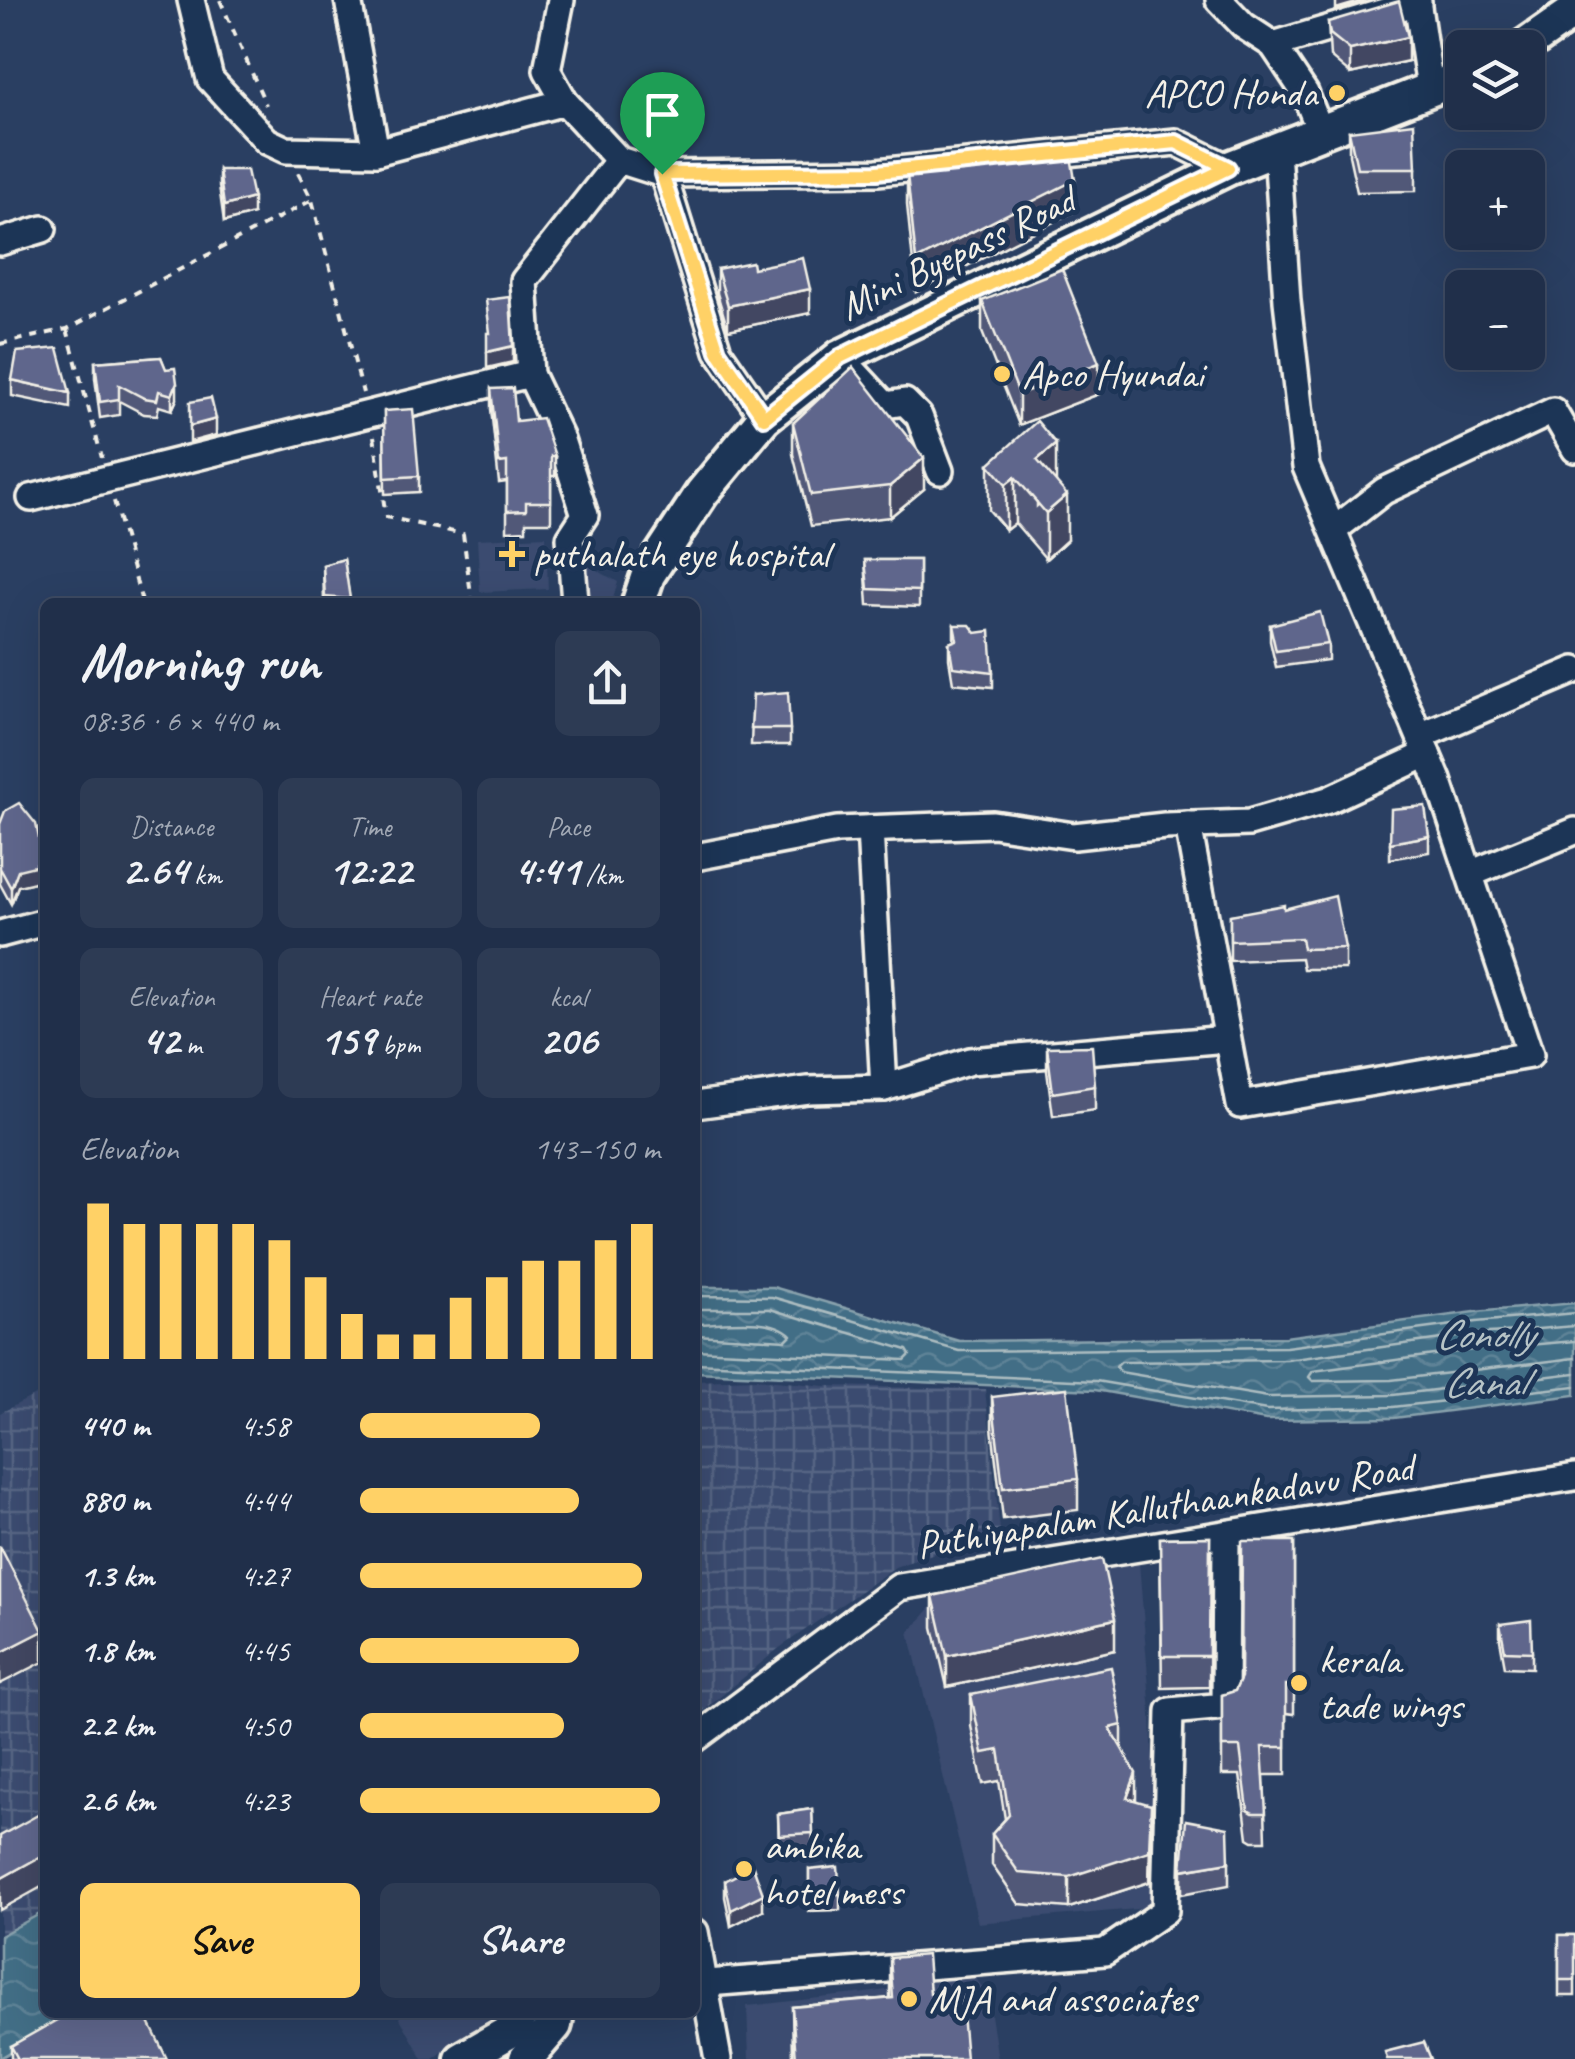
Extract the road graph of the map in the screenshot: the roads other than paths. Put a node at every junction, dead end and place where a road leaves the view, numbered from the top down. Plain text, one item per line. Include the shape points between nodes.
1 (191, 0) edge
2 (348, 0) edge
3 (562, 0) edge
4 (1218, 0) edge
5 (1417, 1) edge
6 (1575, 11) edge
7 (1545, 32) edge
8 (1273, 45) junction
9 (1445, 83) edge
10 (1430, 88) junction
11 (565, 102) junction
12 (1321, 133) junction
13 (1277, 150) junction
14 (376, 152) junction
15 (619, 160) junction
16 (1228, 168) junction
17 (662, 174) junction
18 (43, 229) dead end
19 (0, 242) edge
20 (840, 357) junction
21 (530, 374) junction
22 (764, 418) junction
23 (1574, 443) edge
24 (940, 470) dead end
25 (31, 498) dead end
26 (1334, 530) junction
27 (575, 598) edge
28 (640, 598) edge
29 (1575, 670) edge
30 (1424, 745) junction
31 (1188, 825) junction
32 (870, 829) junction
33 (1575, 831) edge
34 (700, 856) edge
35 (1470, 874) junction
36 (40, 923) edge
37 (0, 934) edge
38 (1228, 1039) junction
39 (884, 1088) junction
40 (700, 1103) edge
41 (1575, 1477) edge
42 (1226, 1534) junction
43 (700, 1735) edge
44 (700, 1985) edge
45 (700, 1992) edge
46 (520, 2018) edge
47 (559, 2018) edge
48 (462, 2059) edge
49 (526, 2059) edge
50 (718, 2059) edge

1 - 14 street via 210,79 268,141 286,150
2 - 14 street
3 - 11 street via 547,70
4 - 8 street
5 - 8 street
5 - 10 street
6 - 7 main road
8 - 12 street via 1305,93
9 - 10 main road, Mini Byepass Road
10 - 12 main road, Mini Byepass Road
11 - 14 street
11 - 15 street
12 - 13 main road, Mini Byepass Road
13 - 16 main road, Mini Byepass Road
13 - 26 street via 1306,467
15 - 17 street
15 - 21 street via 524,281
16 - 17 street via 1176,142 877,172
16 - 20 main road, Mini Byepass Road
17 - 22 street via 718,351
18 - 19 street
20 - 22 main road, Mini Byepass Road
20 - 24 street via 885,405 904,402 919,416
21 - 25 street
21 - 27 street via 585,514 570,538
22 - 28 main road, Mini Byepass Road via 702,493 648,575
23 - 26 street via 1554,411 1384,491
26 - 30 street
29 - 30 street
30 - 31 street via 1312,805 1250,823
30 - 35 street
31 - 32 street via 1074,836 993,824
31 - 38 street
32 - 34 street
32 - 39 street
33 - 35 street
35 - 38 street via 1530,1056 1240,1105
36 - 37 street
38 - 39 street via 970,1061
39 - 40 street
41 - 42 street, Puthiyapalam Kalluthaankadavu Road
42 - 43 street, Puthiyapalam Kalluthaankadavu Road via 899,1587
42 - 44 street via 1225,1706 1170,1711 1165,1911 1105,1952
45 - 50 street
46 - 48 main road via 514,2029
47 - 49 main road

